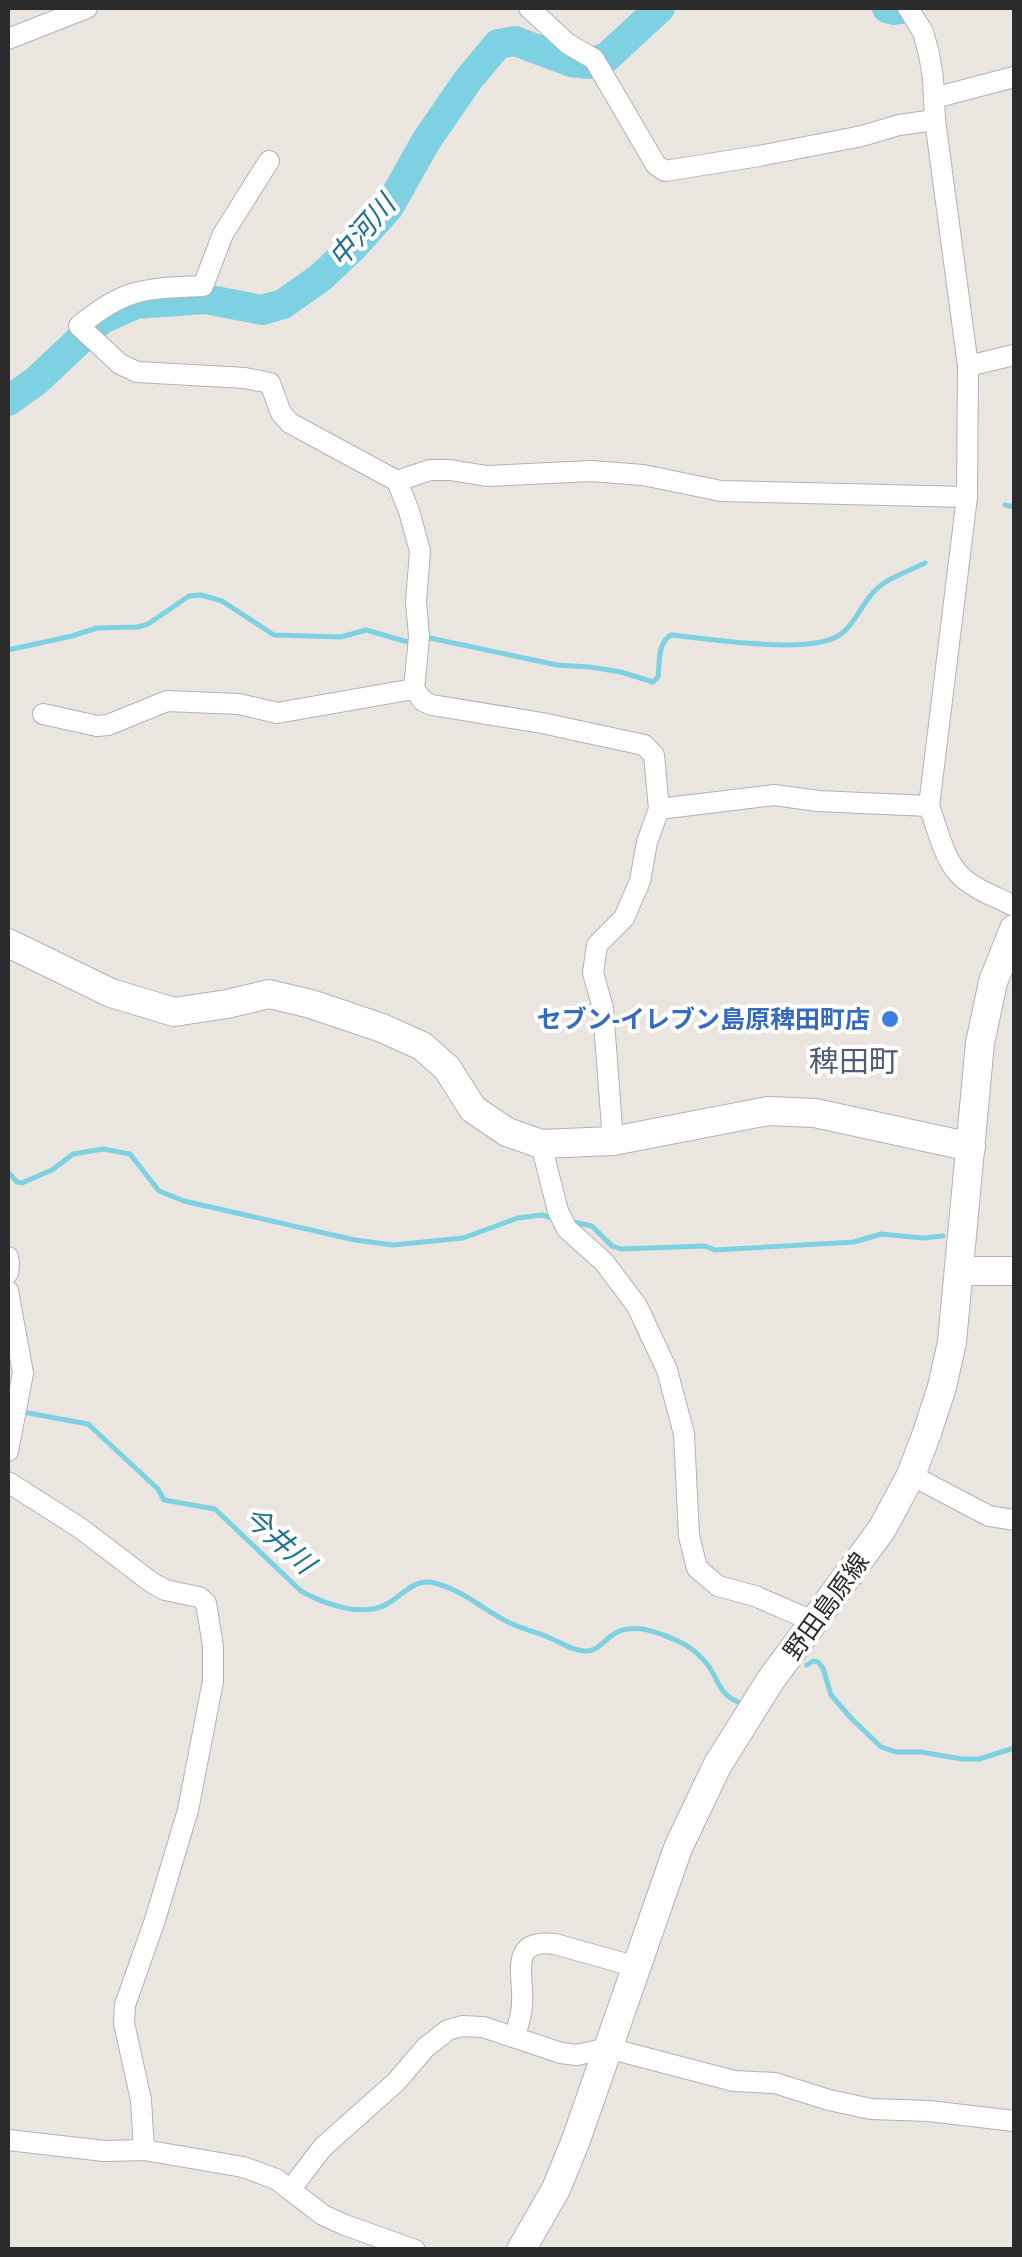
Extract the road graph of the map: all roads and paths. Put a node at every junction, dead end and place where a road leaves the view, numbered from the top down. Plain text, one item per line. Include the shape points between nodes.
1 (87, 8) edge
2 (529, 8) edge
3 (910, 10) edge
4 (8, 39) edge
5 (1014, 78) edge
6 (934, 98) junction
7 (934, 120) junction
8 (270, 160) dead end
9 (1014, 356) edge
10 (968, 366) junction
11 (396, 481) junction
12 (967, 497) junction
13 (414, 689) junction
14 (43, 714) dead end
15 (929, 806) junction
16 (658, 809) junction
17 (1014, 906) edge
18 (1014, 930) edge
19 (8, 943) edge
20 (613, 1141) junction
21 (541, 1144) junction
22 (970, 1147) junction
23 (8, 1257) edge
24 (959, 1271) junction
25 (1014, 1271) edge
26 (8, 1273) edge
27 (8, 1291) edge
28 (8, 1452) edge
29 (911, 1476) junction
30 (8, 1482) edge
31 (1014, 1520) edge
32 (815, 1622) junction
33 (636, 1968) junction
34 (514, 2036) junction
35 (608, 2048) junction
36 (1014, 2121) edge
37 (8, 2140) edge
38 (144, 2150) junction
39 (290, 2190) junction
40 (414, 2250) edge
41 (522, 2250) edge

1 - 4 street
2 - 7 street via 597,64 665,171
3 - 6 street via 929,54
5 - 6 street
6 - 7 street
7 - 10 street
8 - 11 street via 223,234 203,286 119,298 80,326 137,372 263,380 290,423
9 - 10 street
10 - 12 street
11 - 12 street via 430,470 487,476 591,471 721,491
11 - 13 street via 420,551
12 - 15 street
13 - 14 street via 277,712 167,701 97,726
13 - 16 street via 432,705 644,745 654,755
15 - 16 street via 774,795
15 - 17 street via 958,873
16 - 20 street via 640,881 624,918 597,945 593,973 604,1008
18 - 22 main road, 野田島原線 via 987,1004
19 - 21 main road via 112,993 174,1012 269,994 382,1028 422,1046 447,1068 473,1109
20 - 21 main road
20 - 22 main road via 768,1111 815,1114
21 - 32 street via 562,1220 637,1306 667,1370 684,1434 689,1536 698,1568 718,1586
22 - 24 main road, 野田島原線
23 - 26 street
24 - 25 main road
24 - 29 main road, 野田島原線 via 942,1387
27 - 28 street via 24,1373
29 - 31 street via 989,1516
29 - 32 main road, 野田島原線
30 - 38 street via 165,1590 206,1602 212,1681 188,1810 125,2006
32 - 33 main road, 野田島原線 via 718,1766 678,1848
33 - 34 street via 554,1944 534,1945 520,1964 522,2004
33 - 35 main road, 野田島原線
34 - 35 street via 561,2053
34 - 39 street via 482,2027 448,2030 322,2147
35 - 36 street via 871,2108
35 - 41 main road, 野田島原線 via 556,2189
37 - 38 street
38 - 39 street via 243,2167
39 - 40 street via 345,2226

